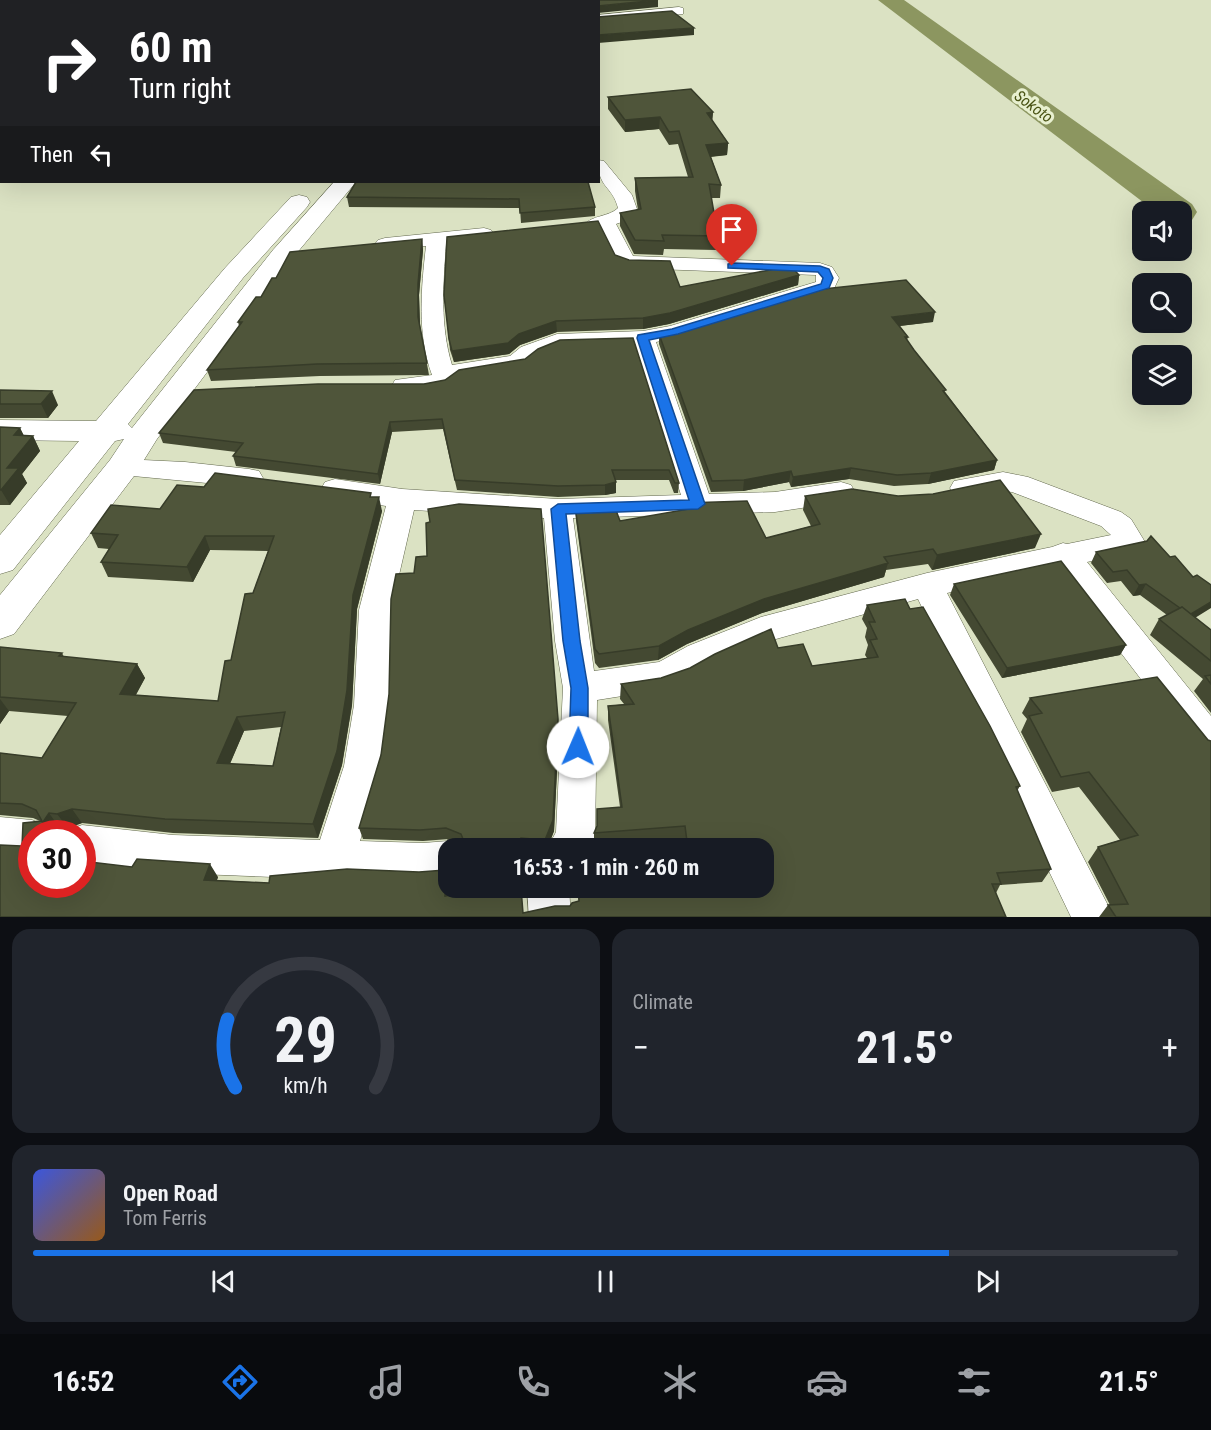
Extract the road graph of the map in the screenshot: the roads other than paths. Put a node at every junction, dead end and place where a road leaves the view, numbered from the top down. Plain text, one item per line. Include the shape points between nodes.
1 (679, 11) dead end
2 (600, 19) edge
3 (600, 168) edge
4 (315, 183) edge
5 (344, 183) edge
6 (606, 223) junction
7 (571, 227) edge
8 (504, 233) edge
9 (437, 238) junction
10 (366, 246) edge
11 (643, 338) junction
12 (445, 378) junction
13 (382, 385) edge
14 (0, 430) edge
15 (104, 430) junction
16 (145, 433) junction
17 (122, 468) junction
18 (277, 482) edge
19 (311, 486) edge
20 (865, 492) edge
21 (939, 494) edge
22 (402, 499) junction
23 (698, 504) junction
24 (558, 509) junction
25 (1063, 554) junction
26 (0, 560) edge
27 (927, 585) junction
28 (0, 623) edge
29 (580, 688) junction
30 (1211, 743) edge
31 (0, 836) edge
32 (18, 838) edge
33 (575, 838) edge
34 (96, 846) edge
35 (334, 860) junction
36 (438, 862) edge
37 (549, 898) edge
38 (550, 917) edge
39 (1093, 917) edge

1 - 2 street
3 - 6 street via 625,199 628,209
4 - 15 street via 234,273
5 - 16 street via 189,392
6 - 7 street
6 - 11 street via 623,259 629,262 820,269 827,275 825,286
8 - 9 street
9 - 10 street
9 - 12 street via 431,294 439,362
11 - 12 street via 557,341 535,349 517,362 452,372
11 - 23 street
12 - 13 street via 425,385
14 - 15 street
15 - 16 street
15 - 26 street
16 - 17 street
17 - 18 street
17 - 28 street
19 - 22 street
20 - 23 street via 776,502
21 - 25 street via 1010,482 1111,519 1121,526 1130,542
22 - 24 street
22 - 35 street via 375,610 372,705 363,766
23 - 24 street
24 - 29 street
25 - 27 street
25 - 30 street
27 - 29 street via 761,630 660,676
27 - 39 street
29 - 33 street
31 - 32 street
34 - 35 street via 173,854
35 - 36 street
37 - 38 street

